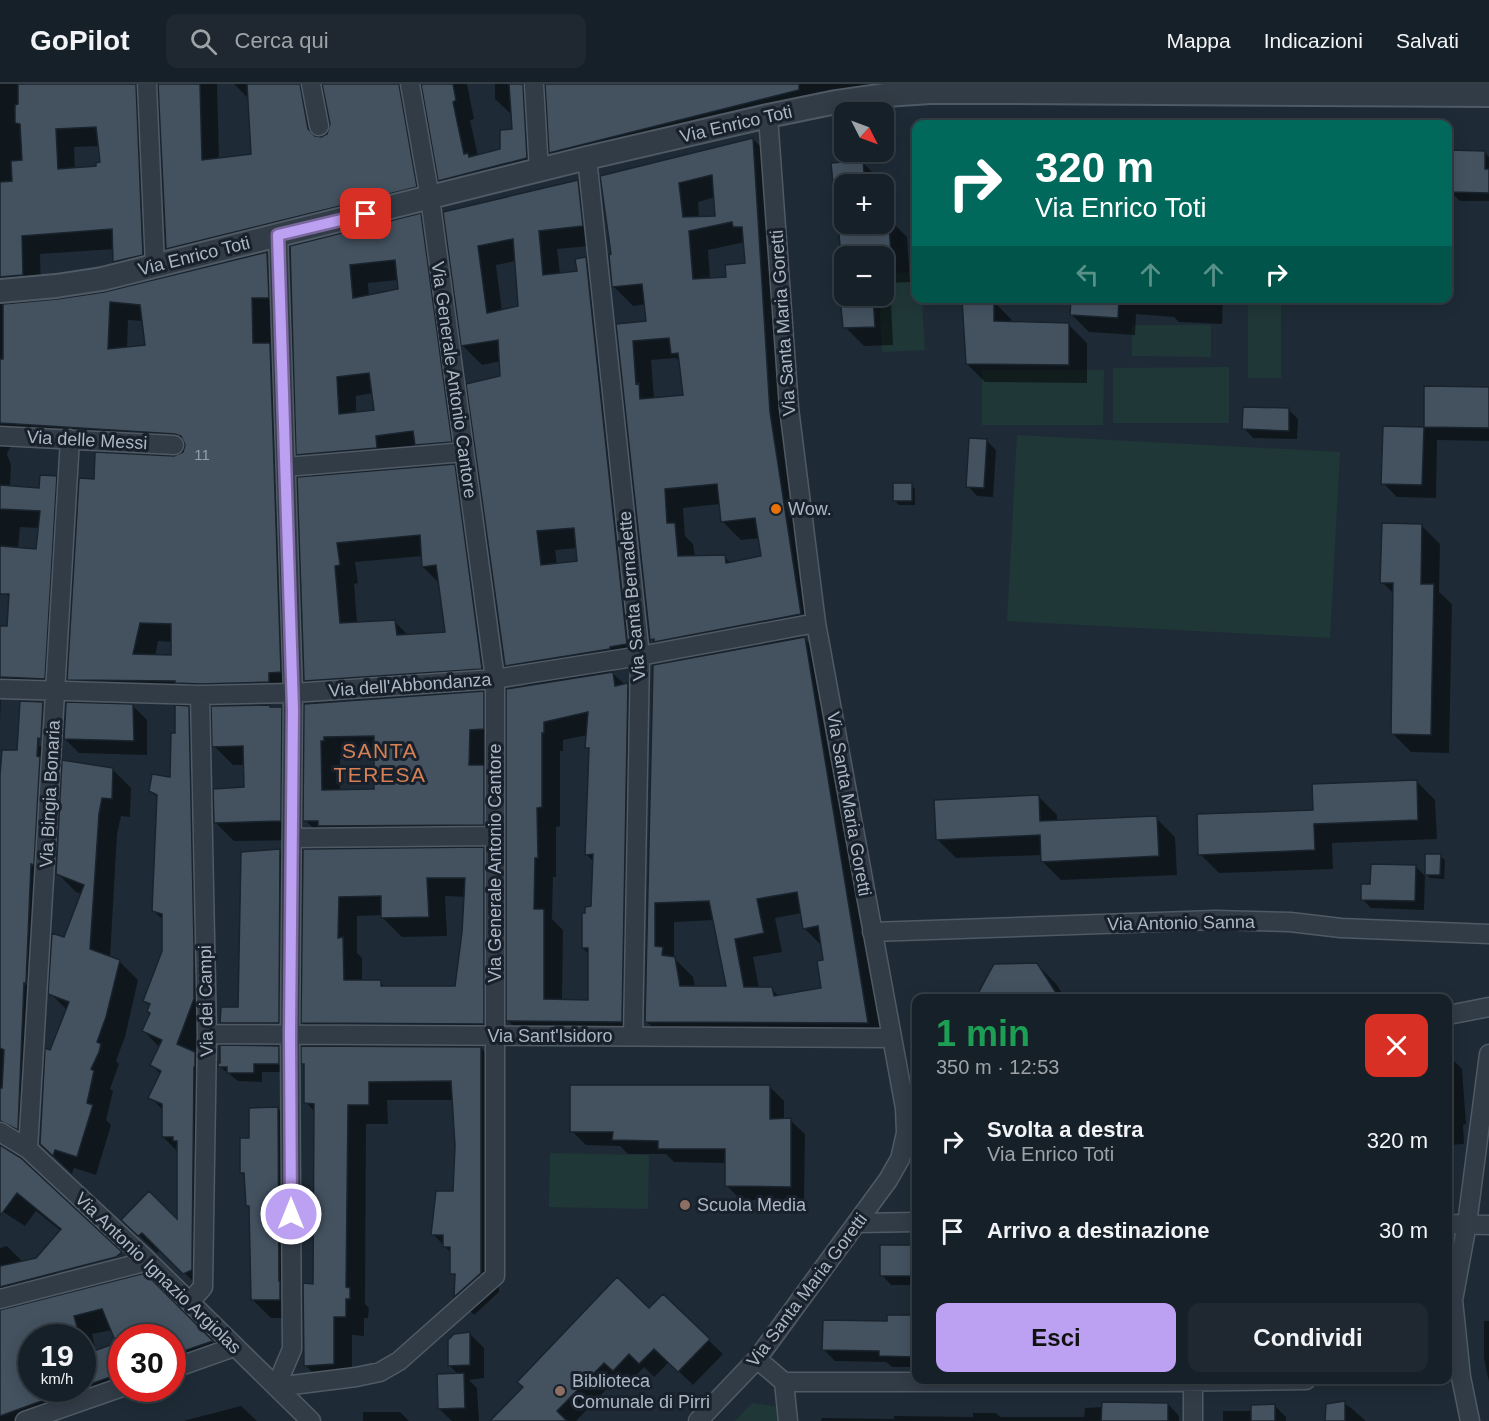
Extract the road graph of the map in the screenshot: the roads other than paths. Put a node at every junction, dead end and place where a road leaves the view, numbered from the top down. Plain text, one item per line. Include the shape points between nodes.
1 (147, 84) edge
2 (311, 84) edge
3 (410, 84) edge
4 (534, 84) edge
5 (835, 93) edge
6 (1489, 95) edge
7 (768, 116) junction
8 (319, 126) dead end
9 (587, 158) junction
10 (539, 171) junction
11 (430, 198) junction
12 (278, 235) junction
13 (155, 266) junction
14 (0, 291) edge
15 (0, 436) edge
16 (70, 439) junction
17 (174, 445) dead end
18 (464, 452) junction
19 (286, 467) junction
20 (816, 623) junction
21 (640, 656) junction
22 (495, 679) junction
23 (0, 689) edge
24 (56, 690) junction
25 (293, 693) junction
26 (200, 695) junction
27 (495, 836) junction
28 (292, 837) junction
29 (872, 932) junction
30 (1489, 934) edge
31 (1489, 1007) edge
32 (1452, 1014) edge
33 (207, 1034) junction
34 (290, 1034) junction
35 (494, 1036) junction
36 (633, 1036) junction
37 (892, 1038) junction
38 (1489, 1054) edge
39 (1487, 1082) edge
40 (0, 1132) edge
41 (28, 1149) junction
42 (912, 1222) edge
43 (858, 1223) junction
44 (1452, 1224) edge
45 (1467, 1224) junction
46 (1489, 1225) edge
47 (148, 1261) junction
48 (0, 1299) edge
49 (190, 1302) junction
50 (234, 1347) junction
51 (757, 1359) junction
52 (186, 1364) edge
53 (1454, 1378) edge
54 (784, 1382) junction
55 (912, 1382) edge
56 (1193, 1384) edge
57 (276, 1387) junction
58 (108, 1392) edge
59 (25, 1421) edge
60 (311, 1421) edge
61 (698, 1421) edge
62 (788, 1421) edge
63 (1193, 1421) edge
64 (1470, 1421) edge

1 - 13 street
2 - 8 street
3 - 11 street, Via Generale Antonio Cantore
4 - 10 street
5 - 6 street, Via Enrico Toti
5 - 7 street, Via Enrico Toti
7 - 9 street, Via Enrico Toti
7 - 20 street, Via Santa Maria Goretti via 789,408
9 - 10 street, Via Enrico Toti
9 - 21 street, Via Santa Bernadette
10 - 11 street, Via Enrico Toti
11 - 12 street, Via Enrico Toti
11 - 18 street, Via Generale Antonio Cantore
12 - 13 street, Via Enrico Toti
12 - 19 street
13 - 14 street, Via Enrico Toti via 102,279
15 - 16 street, Via delle Messi
16 - 17 street, Via delle Messi
16 - 24 street, Via Bingia Bonaria
18 - 19 street
18 - 22 street, Via Generale Antonio Cantore
19 - 25 street
20 - 21 street, Via dell'Abbondanza
20 - 29 street, Via Santa Maria Goretti
21 - 22 street, Via dell'Abbondanza
21 - 36 street, Via Santa Bernadette
22 - 25 street, Via dell'Abbondanza
22 - 27 street, Via Generale Antonio Cantore
23 - 24 street, Via dell'Abbondanza
24 - 26 street, Via dell'Abbondanza
24 - 41 street, Via Bingia Bonaria
25 - 26 street, Via dell'Abbondanza
25 - 28 street
26 - 33 street, Via dei Campi
27 - 28 street
27 - 35 street, Via Generale Antonio Cantore
28 - 34 street
29 - 30 street, Via Antonio Sanna via 1215,920
29 - 37 street, Via Santa Maria Goretti
31 - 32 street
33 - 34 street, Via Sant'Isidoro
33 - 49 street, Via dei Campi via 203,1287
34 - 35 street, Via Sant'Isidoro
34 - 57 street via 292,1349
35 - 36 street, Via Sant'Isidoro
35 - 57 street, Via Generale Antonio Cantore via 495,1276 399,1361 380,1372
36 - 37 street, Via Sant'Isidoro
37 - 43 street, Via Santa Maria Goretti via 906,1133 900,1159
38 - 39 street
39 - 45 street
40 - 41 street, Via Antonio Ignazio Argiolas
41 - 47 street, Via Antonio Ignazio Argiolas
42 - 43 street
43 - 51 street, Via Santa Maria Goretti
44 - 45 street
45 - 46 street
45 - 53 street via 1453,1300
47 - 48 street
47 - 49 street, Via Antonio Ignazio Argiolas
49 - 50 street, Via Antonio Ignazio Argiolas
50 - 52 street
50 - 57 street, Via Antonio Ignazio Argiolas
51 - 54 street
51 - 61 street, Via Santa Maria Goretti
53 - 64 street
54 - 55 street
54 - 62 street
56 - 63 street
57 - 60 street, Via Antonio Ignazio Argiolas
58 - 59 street

